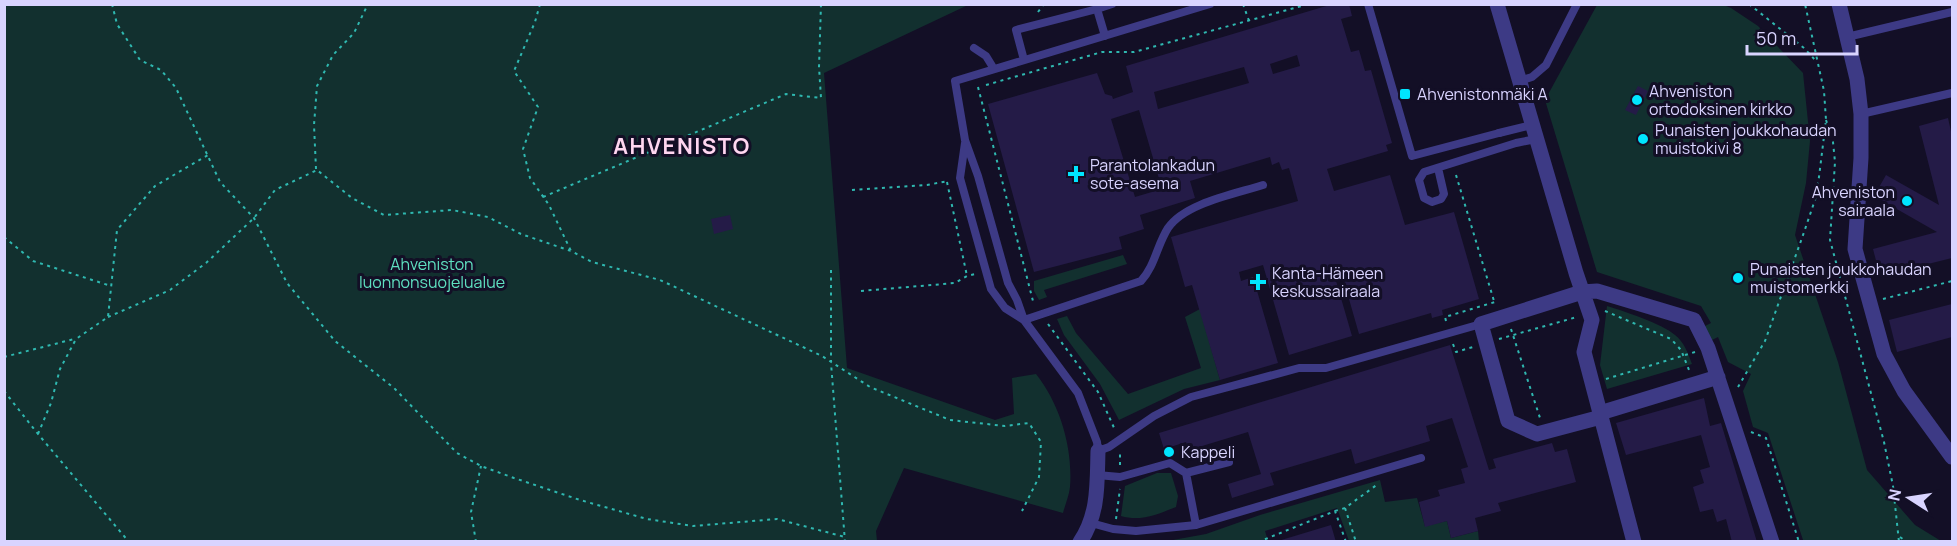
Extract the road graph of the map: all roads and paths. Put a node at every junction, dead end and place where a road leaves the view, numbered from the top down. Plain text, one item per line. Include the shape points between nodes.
1 (112, 4) edge
2 (368, 4) edge
3 (540, 4) edge
4 (821, 4) edge
5 (1112, 4) edge
6 (1210, 4) edge
7 (1244, 4) edge
8 (1309, 4) edge
9 (1368, 4) edge
10 (1497, 4) edge
11 (1577, 4) edge
12 (1749, 4) edge
13 (1805, 4) edge
14 (1839, 4) edge
15 (1097, 9) junction
16 (1953, 12) edge
17 (1249, 21) junction
18 (1105, 36) junction
19 (1847, 37) junction
20 (974, 48) dead end
21 (1024, 60) junction
22 (1819, 64) junction
23 (994, 69) junction
24 (1519, 81) junction
25 (1953, 93) edge
26 (1861, 114) junction
27 (1826, 120) junction
28 (1534, 132) junction
29 (965, 140) junction
30 (208, 155) junction
31 (1453, 163) junction
32 (1438, 168) dead end
33 (316, 170) junction
34 (960, 178) junction
35 (947, 181) junction
36 (1263, 185) dead end
37 (852, 190) dead end
38 (543, 198) junction
39 (254, 218) junction
40 (4, 237) edge
41 (571, 251) junction
42 (831, 270) dead end
43 (986, 271) junction
44 (967, 276) junction
45 (1953, 281) edge
46 (111, 286) junction
47 (861, 291) dead end
48 (1582, 292) junction
49 (1870, 303) junction
50 (1040, 314) junction
51 (1590, 314) junction
52 (1505, 316) junction
53 (108, 317) junction
54 (1024, 320) junction
55 (1481, 324) junction
56 (1514, 335) junction
57 (76, 339) junction
58 (1486, 343) junction
59 (1455, 352) dead end
60 (1684, 356) junction
61 (4, 357) edge
62 (831, 363) junction
63 (1718, 377) junction
64 (1600, 381) dead end
65 (1695, 384) junction
66 (1738, 387) dead end
67 (4, 391) edge
68 (1600, 415) junction
69 (1749, 431) dead end
70 (1545, 432) junction
71 (38, 434) junction
72 (1118, 442) junction
73 (1098, 452) junction
74 (1953, 457) edge
75 (1421, 458) dead end
76 (1229, 462) dead end
77 (481, 466) junction
78 (1186, 473) junction
79 (1097, 475) junction
80 (1120, 477) junction
81 (1376, 485) dead end
82 (1345, 507) junction
83 (1022, 511) dead end
84 (1335, 511) junction
85 (1091, 523) junction
86 (1196, 525) junction
87 (1113, 529) junction
88 (845, 537) junction
89 (1900, 537) junction
90 (129, 542) edge
91 (476, 542) edge
92 (845, 542) edge
93 (1080, 542) edge
94 (1258, 542) edge
95 (1346, 542) edge
96 (1356, 542) edge
97 (1634, 542) edge
98 (1772, 542) edge
99 (1799, 542) edge
100 (1899, 542) edge
101 (1907, 542) edge

1 - 30 path via 117,24 140,60 161,70 176,88
2 - 33 path via 354,33 333,55 317,86
3 - 38 path via 514,71 538,107 523,149 530,178
4 - 38 path via 821,98 786,94
5 - 15 lane
6 - 18 lane
7 - 17 path
8 - 17 path
9 - 28 lane, bridge via 1412,156 1499,133
10 - 24 street
11 - 24 lane via 1546,64 1532,77
12 - 22 path
13 - 22 path
14 - 19 street
15 - 18 lane
15 - 21 lane via 1017,30
16 - 19 lane
17 - 50 path via 1134,52 1102,52 978,87 1034,306
18 - 21 lane
19 - 26 street
20 - 23 lane via 986,56
21 - 23 lane
22 - 27 path
23 - 29 lane via 955,81
24 - 28 street
25 - 26 lane
26 - 49 street via 1855,249
27 - 66 path via 1815,200 1765,341
27 - 89 path via 1835,162 1830,240 1884,441
28 - 31 lane
28 - 48 street
29 - 34 lane
29 - 54 lane via 1008,283
30 - 39 path via 220,182
30 - 46 path via 155,186 117,230
31 - 32 lane
31 - 52 path via 1495,302
33 - 39 path via 275,190
33 - 41 path via 352,198 384,215 452,210 488,217 521,234
34 - 35 path
34 - 43 lane
35 - 37 path
35 - 44 path
36 - 50 lane via 1193,207 1168,228 1141,281
38 - 41 path
39 - 53 path via 170,290
39 - 77 path via 287,283 335,341 394,388 457,453
40 - 46 path via 33,261
41 - 62 path via 592,262 676,286
42 - 62 path
43 - 44 path
43 - 54 lane via 991,289 1005,308
44 - 47 path via 955,283
45 - 49 path
46 - 53 path
48 - 51 street
48 - 52 street
48 - 63 street via 1597,291 1694,320
49 - 74 street via 1884,354 1904,391
50 - 54 lane
50 - 72 path via 1098,392
51 - 56 path
51 - 60 path via 1602,310 1629,319 1671,339
51 - 68 street via 1584,352
52 - 55 street
52 - 56 path
53 - 57 path
54 - 73 lane via 1078,393
55 - 58 street
55 - 72 lane via 1326,368 1299,368 1191,397 1154,416
56 - 58 path
56 - 70 path
57 - 61 path
57 - 71 path via 60,369
58 - 59 path
58 - 70 street via 1508,421 1537,434
60 - 64 path
60 - 65 path
62 - 83 path via 870,387 950,420 1005,426 1029,423 1041,442 1039,477
62 - 88 path
63 - 65 street
63 - 98 street
65 - 68 street
67 - 71 path
68 - 70 street
68 - 97 street
69 - 99 path via 1766,438
71 - 90 path
72 - 73 lane
72 - 80 path
73 - 79 street
75 - 86 lane
76 - 78 lane
77 - 88 path via 647,519 693,526 777,519
77 - 91 path via 471,513
78 - 80 lane via 1170,463
78 - 86 lane
79 - 80 lane
79 - 85 street
80 - 87 path via 1118,515
81 - 82 path
82 - 84 path
82 - 96 path
84 - 94 path
84 - 95 path
85 - 87 lane
85 - 93 street
86 - 87 lane via 1136,531
88 - 92 path
89 - 100 path
89 - 101 path

